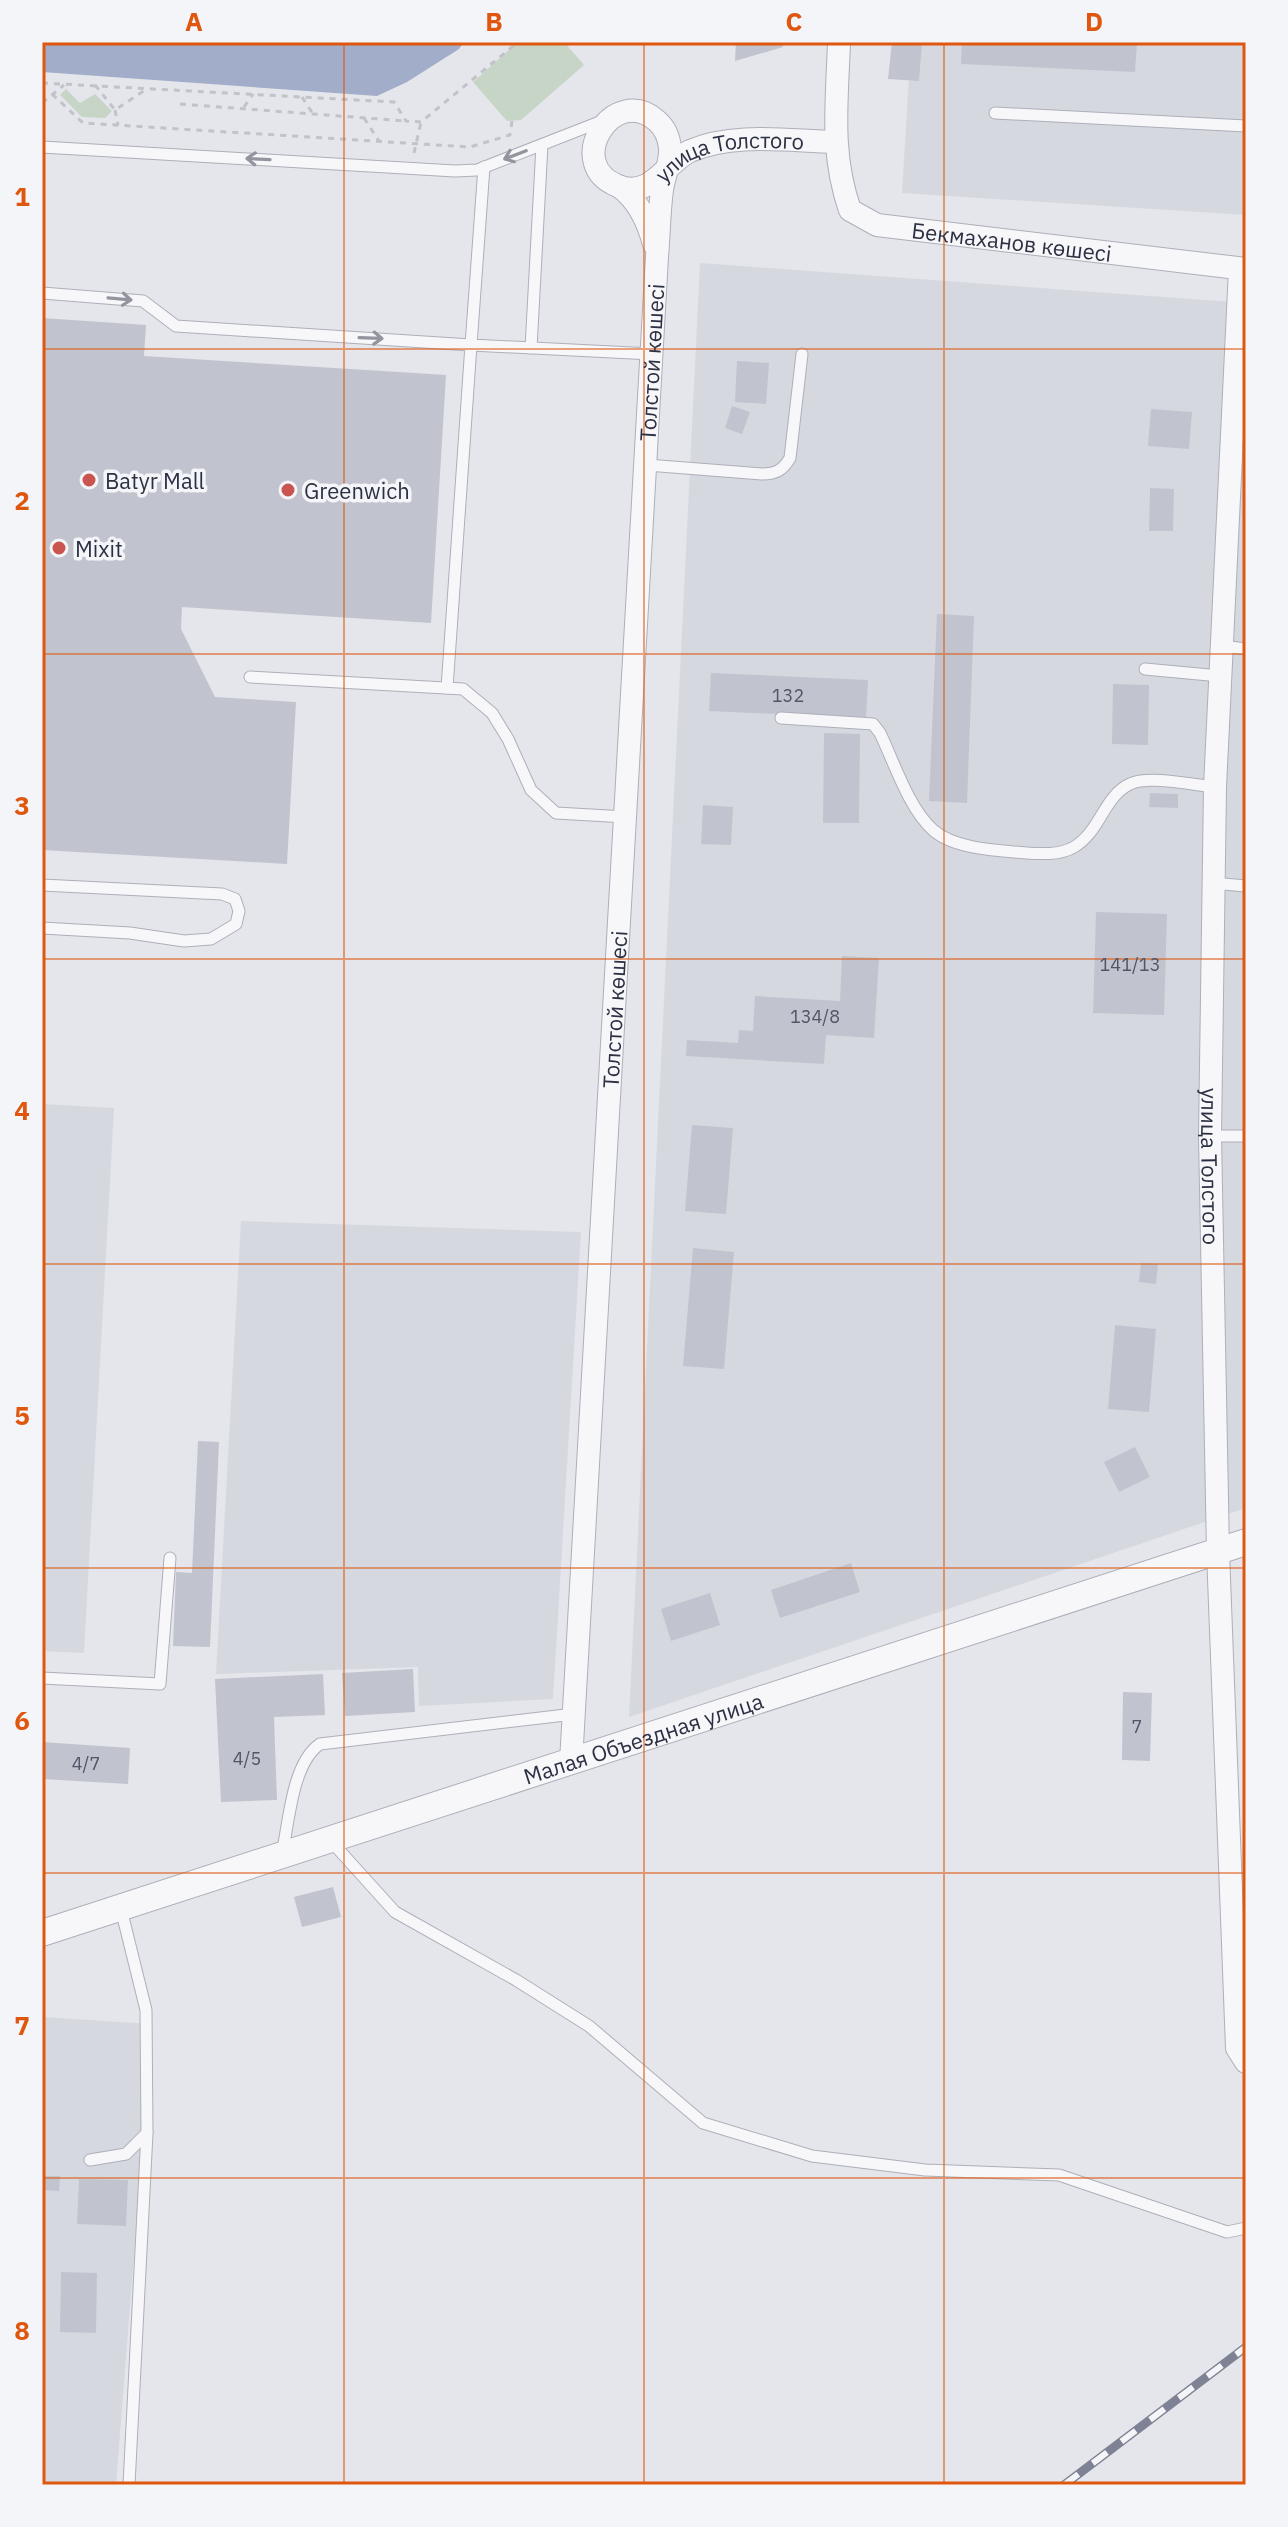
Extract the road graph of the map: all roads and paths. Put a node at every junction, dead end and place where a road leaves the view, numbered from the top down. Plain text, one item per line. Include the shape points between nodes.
1 (518, 42) edge
2 (839, 42) edge
3 (42, 83) edge
4 (65, 84) junction
5 (95, 85) junction
6 (146, 89) junction
7 (52, 94) junction
8 (253, 94) junction
9 (301, 96) junction
10 (43, 100) edge
11 (180, 104) dead end
12 (243, 109) junction
13 (115, 110) junction
14 (995, 113) dead end
15 (313, 114) junction
16 (614, 116) junction
17 (364, 118) junction
18 (406, 121) junction
19 (512, 121) dead end
20 (657, 121) junction
21 (421, 122) junction
22 (118, 125) junction
23 (1246, 126) edge
24 (379, 141) junction
25 (716, 141) junction
26 (835, 142) junction
27 (415, 143) junction
28 (542, 145) junction
29 (42, 147) edge
30 (484, 167) junction
31 (413, 168) junction
32 (665, 169) junction
33 (620, 187) junction
34 (657, 257) junction
35 (1243, 269) edge
36 (42, 293) edge
37 (471, 345) junction
38 (531, 348) junction
39 (652, 354) junction
40 (802, 354) dead end
41 (647, 465) junction
42 (1222, 646) junction
43 (1246, 649) edge
44 (1145, 669) dead end
45 (1220, 676) junction
46 (250, 677) dead end
47 (447, 688) junction
48 (781, 718) dead end
49 (1215, 787) junction
50 (627, 817) junction
51 (1212, 883) junction
52 (42, 885) edge
53 (1246, 886) edge
54 (42, 928) edge
55 (1210, 1136) junction
56 (1246, 1136) edge
57 (1246, 1542) edge
58 (1218, 1552) junction
59 (170, 1558) dead end
60 (42, 1678) edge
61 (574, 1714) junction
62 (571, 1762) junction
63 (329, 1840) junction
64 (281, 1856) junction
65 (121, 1908) junction
66 (42, 1933) edge
67 (1246, 2062) edge
68 (147, 2133) junction
69 (90, 2160) dead end
70 (1246, 2228) edge
71 (129, 2485) edge

1 - 21 path
2 - 26 street
3 - 4 path
4 - 5 path
4 - 7 path
5 - 6 path
5 - 13 path
6 - 8 path
6 - 13 path
7 - 10 path
7 - 22 path via 83,123
8 - 9 path
8 - 12 path
9 - 15 path
9 - 18 path via 394,102
11 - 12 path
12 - 15 path
13 - 22 path
14 - 23 lane
15 - 17 path
16 - 20 street via 634,112
16 - 28 lane
16 - 33 street via 602,126 593,149 600,173
17 - 18 path
17 - 24 path
18 - 21 path
19 - 27 path via 510,135 470,147
20 - 25 street via 682,134
20 - 32 street via 670,144
21 - 27 path
22 - 24 path
24 - 27 path
25 - 26 street, улица Толстого
25 - 32 street, улица Толстого
26 - 35 street, Бекмаханов көшесі via 850,210 877,225
27 - 31 path
28 -> 30 lane
28 - 38 lane
31 -> 29 lane
30 - 31 lane
30 - 37 lane
32 - 33 street via 646,186
32 - 34 street, улица Толстого
33 - 34 street via 641,213
34 - 39 street, Толстой көшесі
35 - 42 street, улица Толстого
36 -> 37 lane via 143,301 176,326
37 - 38 lane
37 - 47 lane
38 - 39 lane
39 - 41 street, Толстой көшесі
40 - 41 lane via 790,458 784,469 762,474
41 - 50 street, Толстой көшесі
42 - 43 lane
42 - 45 street, улица Толстого
44 - 45 lane
45 - 49 street, улица Толстого
46 - 47 lane
47 - 50 lane via 463,689 492,713 531,790 556,813
48 - 49 lane via 873,724 917,811 933,831 954,842 1004,851 1048,854 1073,849 1091,834 1118,791 1132,782
49 - 51 street, улица Толстого
50 - 61 street, Толстой көшесі
51 - 53 lane
51 - 55 street, улица Толстого
52 - 54 lane via 222,894 235,899 239,911 236,924 211,939
55 - 56 lane
55 - 58 street, улица Толстого
57 - 58 street, Малая Объездная улица
58 - 62 street, Малая Объездная улица
58 - 67 street, улица Толстого via 1237,2048
59 - 60 lane via 160,1684
61 - 62 street, Толстой көшесі
61 - 64 lane via 320,1744 300,1769
62 - 63 street, Малая Объездная улица
63 - 64 street, Малая Объездная улица
63 - 70 lane via 395,1912 589,2026 703,2123 812,2156 925,2170 1059,2175 1227,2232
64 - 65 street, Малая Объездная улица
65 - 66 street, Малая Объездная улица
65 - 68 lane via 146,2010
68 - 69 lane via 126,2154
68 - 71 lane

